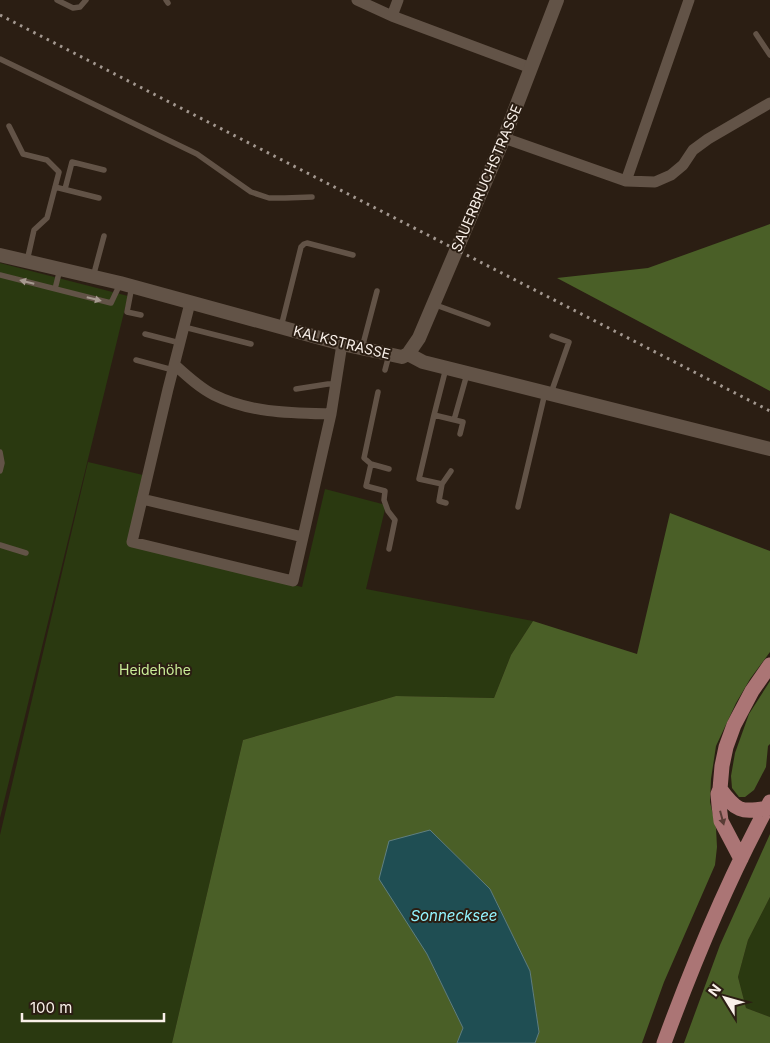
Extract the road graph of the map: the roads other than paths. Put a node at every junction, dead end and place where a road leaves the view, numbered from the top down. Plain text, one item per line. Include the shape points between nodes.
1 (57, 0) edge
2 (86, 0) edge
3 (357, 0) edge
4 (398, 0) edge
5 (557, 0) edge
6 (689, 0) edge
7 (392, 16) junction
8 (756, 34) dead end
9 (770, 55) edge
10 (0, 59) edge
11 (531, 68) junction
12 (770, 103) edge
13 (9, 126) dead end
14 (504, 138) junction
15 (104, 170) dead end
16 (626, 181) junction
17 (55, 187) junction
18 (65, 189) junction
19 (312, 197) dead end
20 (99, 198) dead end
21 (104, 236) dead end
22 (0, 255) edge
23 (354, 255) dead end
24 (27, 261) junction
25 (60, 269) junction
26 (0, 275) edge
27 (92, 277) junction
28 (126, 285) junction
29 (55, 289) junction
30 (377, 291) dead end
31 (190, 303) junction
32 (433, 304) junction
33 (141, 315) dead end
34 (488, 324) dead end
35 (184, 327) junction
36 (281, 327) junction
37 (145, 334) dead end
38 (552, 336) dead end
39 (180, 343) junction
40 (251, 344) dead end
41 (342, 344) junction
42 (362, 348) junction
43 (389, 354) junction
44 (408, 354) junction
45 (136, 360) dead end
46 (174, 368) junction
47 (446, 368) junction
48 (385, 370) dead end
49 (467, 374) junction
50 (336, 384) junction
51 (296, 389) dead end
52 (378, 392) dead end
53 (548, 394) junction
54 (331, 414) junction
55 (434, 415) junction
56 (454, 420) junction
57 (460, 434) dead end
58 (770, 449) edge
59 (0, 452) edge
60 (371, 464) junction
61 (389, 469) dead end
62 (0, 471) edge
63 (451, 471) dead end
64 (442, 484) junction
65 (142, 499) junction
66 (446, 503) dead end
67 (518, 507) dead end
68 (304, 537) junction
69 (0, 545) edge
70 (389, 549) dead end
71 (26, 553) dead end
72 (770, 666) edge
73 (720, 789) junction
74 (768, 805) edge
75 (741, 859) junction
76 (664, 1043) edge

1 - 2 lane via 73,8 80,7
3 - 7 street
4 - 7 street
5 - 11 street, SAUERBRUCHSTRASSE
6 - 16 street
7 - 11 street
8 - 9 lane
10 - 19 lane via 197,154 251,192 269,198
11 - 14 street, SAUERBRUCHSTRASSE
12 - 16 street via 708,139 693,150 671,175 656,182
13 - 17 lane via 23,154 47,160 59,172
14 - 16 street
14 - 32 street, SAUERBRUCHSTRASSE
15 - 18 lane via 72,162
17 - 18 lane
17 - 24 lane via 47,218 34,230
18 - 20 lane
21 - 27 lane
22 - 24 street, KALKSTRASSE
23 - 36 lane via 304,244
24 - 25 street, KALKSTRASSE
25 - 27 street, KALKSTRASSE
25 - 29 lane
29 -> 26 lane
27 - 28 street, KALKSTRASSE
29 -> 28 lane via 111,303
28 - 31 street, KALKSTRASSE
28 - 33 lane via 127,312
30 - 42 lane
31 - 35 street
31 - 36 street, KALKSTRASSE
32 - 34 lane
32 - 44 street, SAUERBRUCHSTRASSE via 419,338
35 - 39 street
35 - 40 lane
36 - 41 street, KALKSTRASSE
37 - 39 lane
38 - 53 lane via 569,342
39 - 46 street
41 - 42 street, KALKSTRASSE
41 - 50 street
42 - 43 street, KALKSTRASSE
43 - 44 street, KALKSTRASSE via 402,357
43 - 48 lane
44 - 47 street, KALKSTRASSE
45 - 46 lane
46 - 54 street via 214,395 241,406 283,413
46 - 65 street
47 - 49 street, KALKSTRASSE
47 - 55 lane
49 - 53 street, KALKSTRASSE
49 - 56 lane
50 - 51 lane
50 - 54 street
52 - 60 lane via 364,458
53 - 58 street, KALKSTRASSE
53 - 67 lane
54 - 68 street
55 - 56 lane
55 - 64 lane via 419,479
56 - 57 lane via 463,422
59 - 62 lane
60 - 61 lane
60 - 70 lane via 366,486 385,491 384,500 395,520
63 - 64 lane
64 - 66 lane via 439,501
65 - 68 street
65 - 68 street via 132,542 293,582
69 - 71 lane
72 - 73 main road via 734,725 726,747
73 - 74 main road via 732,804 741,809 751,811
73 -> 75 main road via 722,821
74 - 75 main road
75 - 76 main road via 698,953

